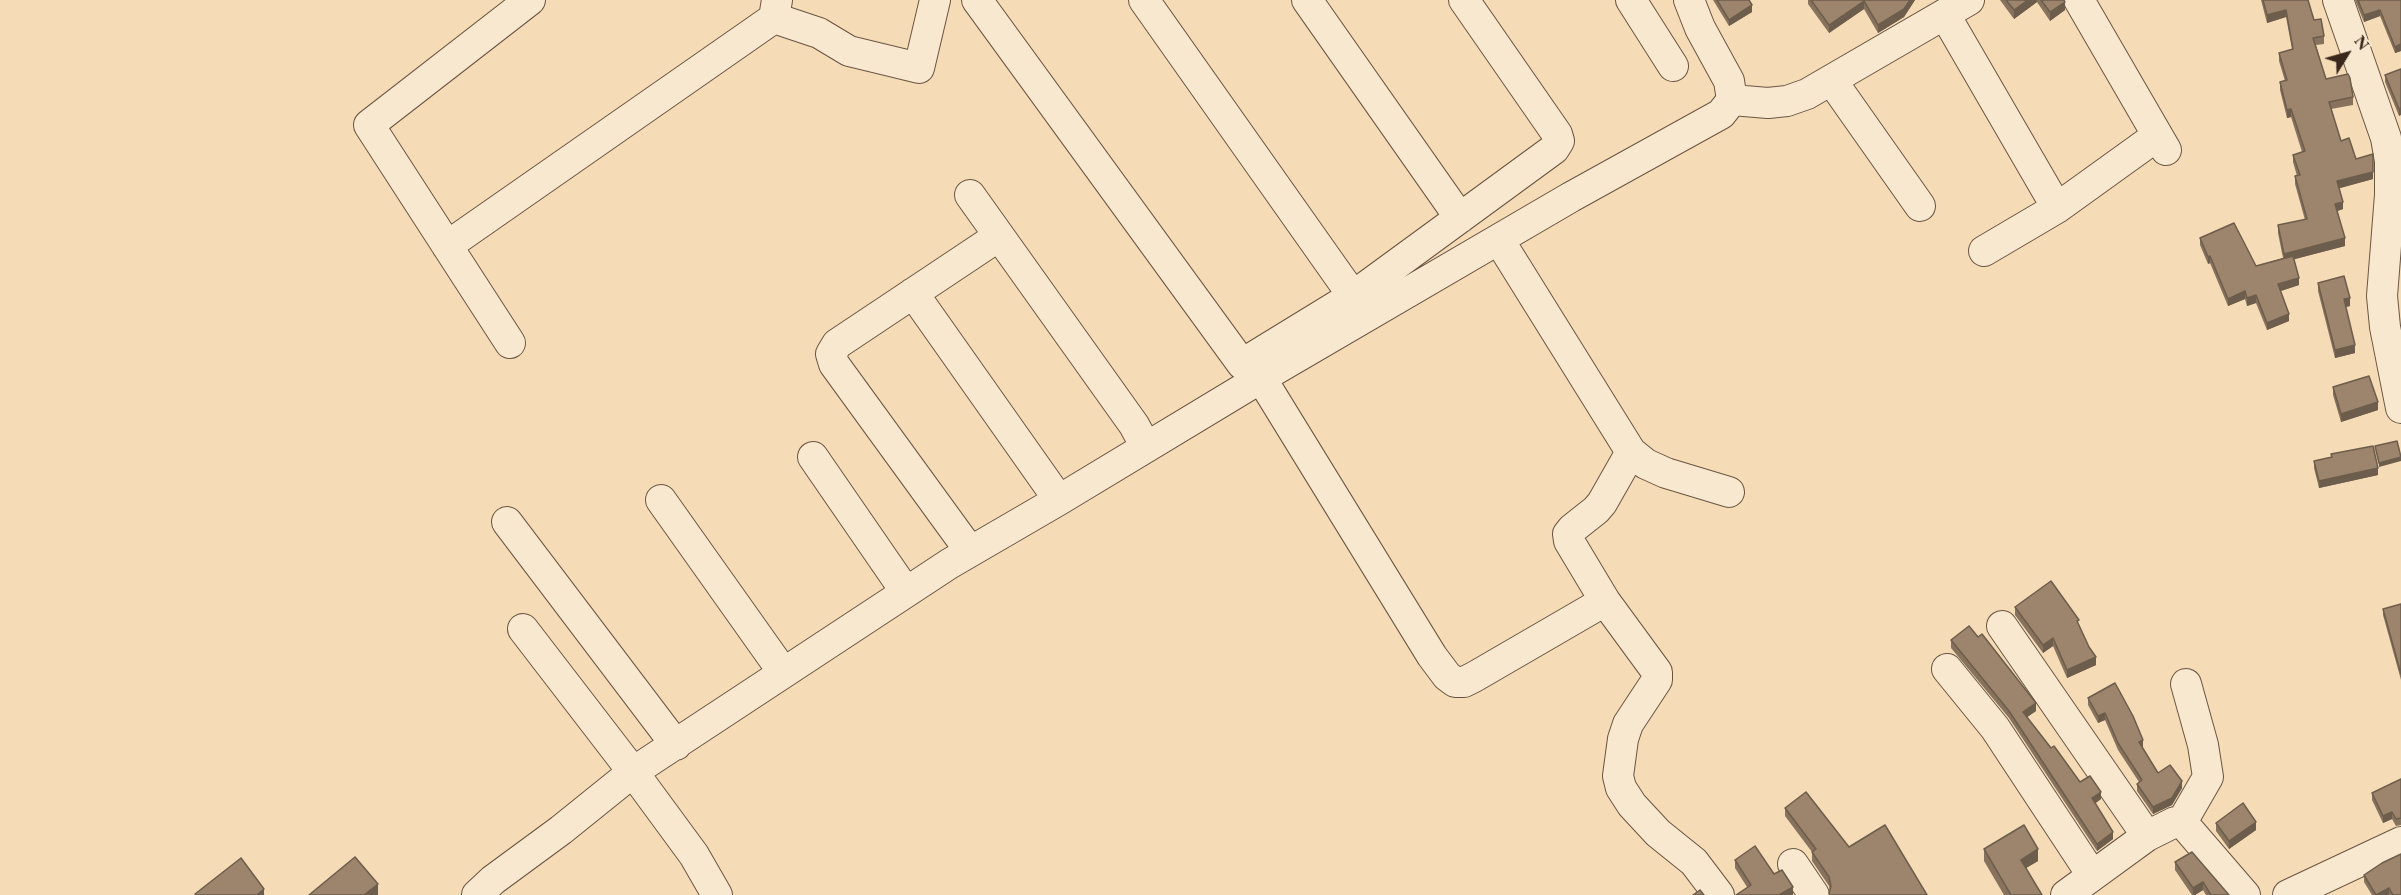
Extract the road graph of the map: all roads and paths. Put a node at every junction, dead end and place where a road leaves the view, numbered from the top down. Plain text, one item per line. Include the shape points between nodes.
1 (530, 0) edge
2 (935, 0) edge
3 (976, 0) edge
4 (1144, 0) edge
5 (1307, 0) edge
6 (1464, 0) edge
7 (1632, 0) edge
8 (1689, 0) edge
9 (2079, 0) edge
10 (2338, 0) edge
11 (1957, 8) edge
12 (775, 9) edge
13 (1673, 66) dead end
14 (1832, 81) junction
15 (1732, 100) junction
16 (970, 195) dead end
17 (1920, 206) dead end
18 (2057, 208) junction
19 (1461, 218) junction
20 (999, 236) junction
21 (1499, 240) junction
22 (447, 246) junction
23 (1984, 251) dead end
24 (913, 293) junction
25 (1353, 297) junction
26 (510, 343) dead end
27 (1261, 378) junction
28 (2401, 408) edge
29 (1146, 447) junction
30 (1631, 452) junction
31 (813, 458) dead end
32 (1729, 492) dead end
33 (661, 500) dead end
34 (1059, 500) junction
35 (507, 522) dead end
36 (970, 551) junction
37 (906, 592) junction
38 (1605, 602) junction
39 (2002, 626) dead end
40 (523, 628) dead end
41 (1947, 669) dead end
42 (783, 672) junction
43 (2186, 684) dead end
44 (676, 745) junction
45 (633, 772) junction
46 (2182, 822) junction
47 (2147, 836) junction
48 (2401, 842) edge
49 (1793, 864) dead end
50 (2091, 875) junction
51 (491, 890) edge
52 (717, 895) edge
53 (1719, 895) edge
54 (1814, 895) edge
55 (2066, 895) edge
56 (2245, 895) edge
57 (2288, 895) edge

1 - 22 street via 369,124
2 - 12 street via 919,68 849,51
3 - 25 street via 1242,364
4 - 25 street
5 - 19 street
6 - 19 street via 1559,141 1554,149
7 - 13 street
8 - 15 street via 1729,81
9 - 18 street via 2162,143
10 - 28 street via 2386,138 2390,161 2382,296
11 - 14 street
11 - 18 street
12 - 22 street
14 - 15 street via 1787,101
14 - 17 street
15 - 21 street via 1721,114
16 - 20 street
18 - 23 street
19 - 25 street
20 - 24 street
20 - 29 street
21 - 27 street
21 - 30 street
22 - 26 street
24 - 34 street
24 - 36 street via 837,344 831,354 834,364
27 - 29 street
27 - 38 street via 1432,656 1455,682 1474,677
29 - 34 street
30 - 32 street via 1666,473
30 - 38 street via 1596,510 1568,534
31 - 37 street
33 - 42 street
34 - 36 street
35 - 44 street
36 - 37 street
37 - 42 street
38 - 53 street via 1657,672 1657,680 1628,724 1623,739 1618,776 1621,788 1658,833 1694,862
39 - 47 street
40 - 45 street
41 - 50 street via 1995,728
42 - 44 street
43 - 46 street via 2208,777
44 - 45 street
45 - 51 street
45 - 52 street via 694,855
46 - 47 street
46 - 56 street
47 - 50 street
48 - 57 street
49 - 54 street
50 - 55 street

